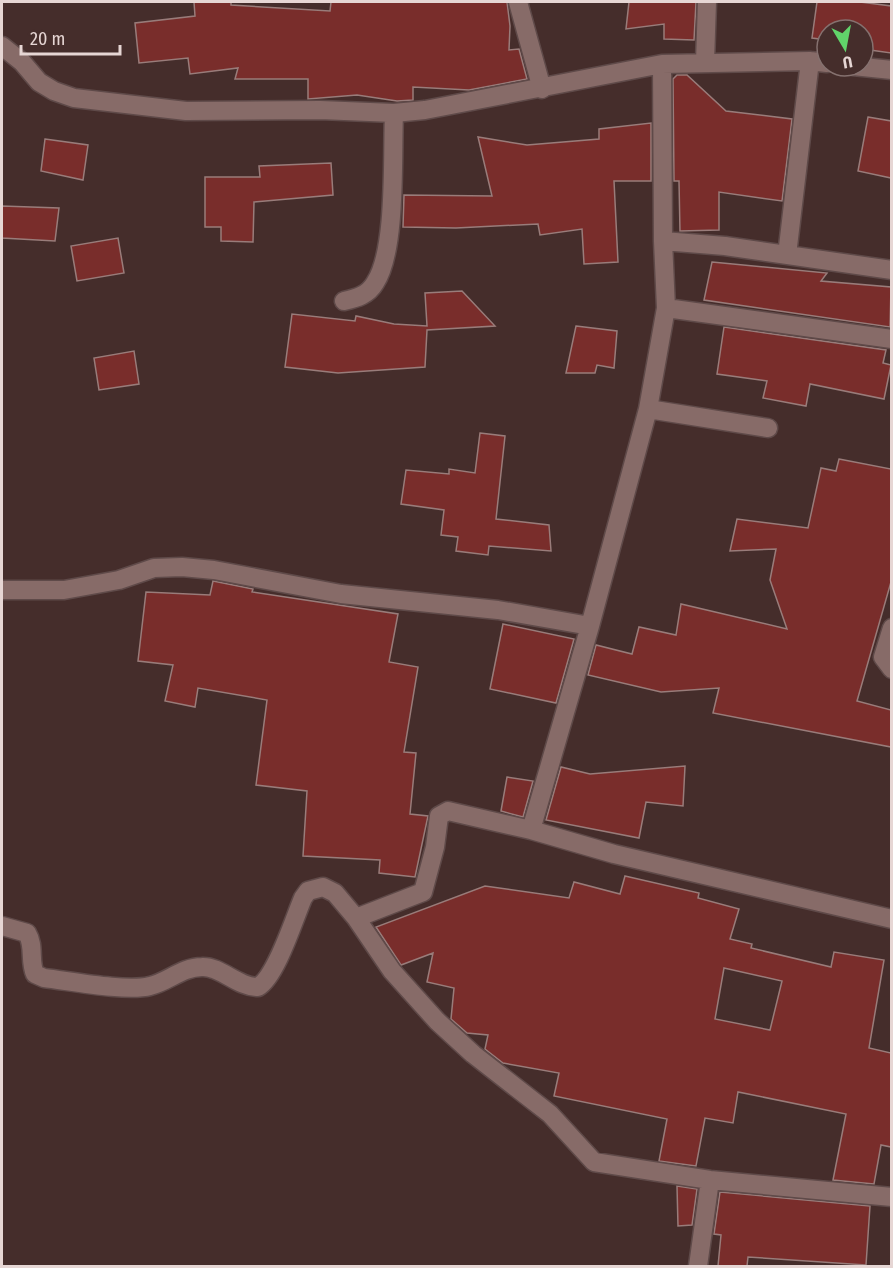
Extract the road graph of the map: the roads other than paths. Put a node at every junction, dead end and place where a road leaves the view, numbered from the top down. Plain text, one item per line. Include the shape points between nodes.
1 (518, 2) edge
2 (707, 2) edge
3 (2, 46) edge
4 (705, 62) junction
5 (815, 62) edge
6 (662, 64) junction
7 (875, 68) edge
8 (891, 70) edge
9 (815, 78) edge
10 (542, 89) junction
11 (394, 113) junction
12 (663, 241) junction
13 (787, 255) junction
14 (891, 270) edge
15 (344, 301) dead end
16 (666, 308) junction
17 (891, 339) edge
18 (648, 409) junction
19 (768, 428) dead end
20 (2, 590) edge
21 (590, 626) junction
22 (891, 628) edge
23 (891, 669) edge
24 (531, 830) junction
25 (356, 918) junction
26 (891, 919) edge
27 (2, 926) edge
28 (710, 1180) junction
29 (891, 1197) edge
30 (698, 1266) edge

1 - 10 street
2 - 4 street
3 - 11 street via 39,82 74,98 186,111
4 - 5 street
4 - 6 street
6 - 10 street via 569,80
6 - 12 street
7 - 8 street
9 - 13 street
10 - 11 street
11 - 15 street via 389,244 375,284 362,297
12 - 13 street
12 - 16 street
13 - 14 street
16 - 17 street
16 - 18 street
18 - 19 street
18 - 21 street
20 - 21 street via 64,590 119,580 154,568 182,567 341,594 486,609
21 - 24 street
22 - 23 street via 883,657
24 - 25 street via 448,811 439,816 423,892
24 - 26 street via 614,854
25 - 27 street via 334,893 323,887 308,891 265,983 258,987 210,967 190,968 137,988 39,976 33,968 33,949 27,933
25 - 28 street via 392,971 437,1021 550,1114 594,1162
28 - 29 street
28 - 30 street

